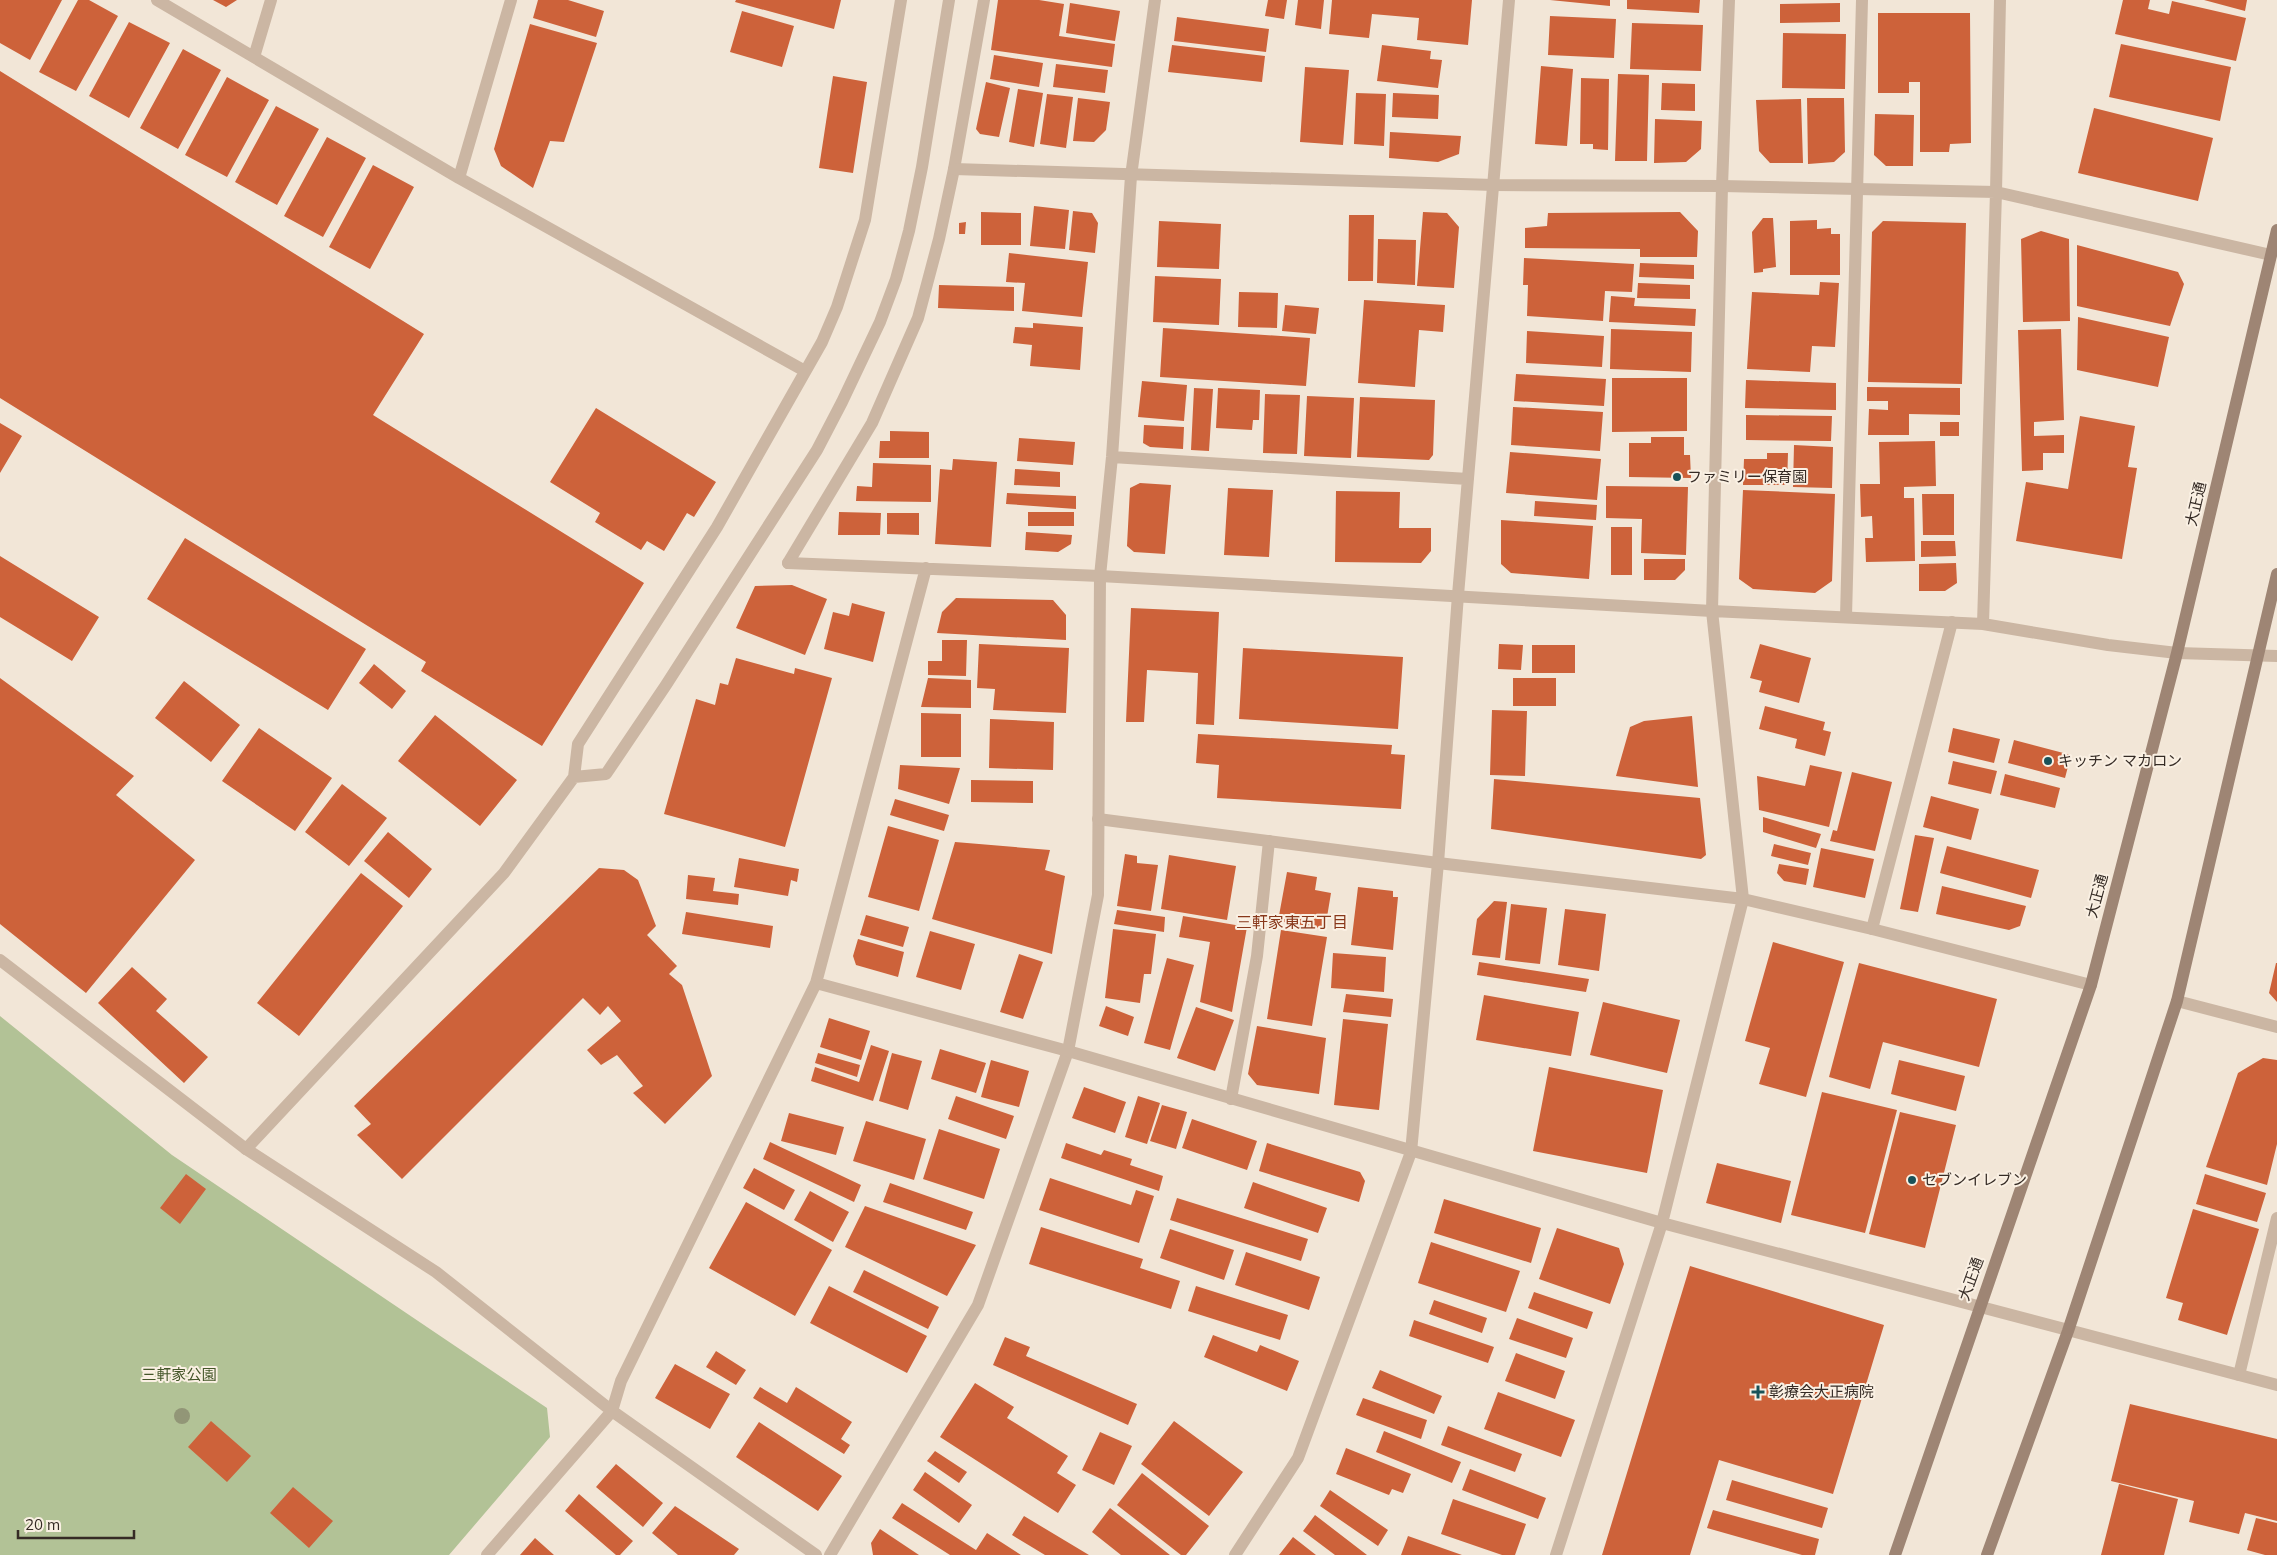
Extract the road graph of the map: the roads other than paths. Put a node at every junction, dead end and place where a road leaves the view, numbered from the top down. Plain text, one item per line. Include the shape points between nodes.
1 (157, 0) edge
2 (271, 0) edge
3 (511, 0) edge
4 (901, 0) edge
5 (948, 0) edge
6 (984, 0) edge
7 (1155, 0) edge
8 (1510, 0) edge
9 (1729, 0) edge
10 (1862, 0) edge
11 (2000, 0) edge
12 (254, 58) junction
13 (954, 169) junction
14 (1131, 176) junction
15 (459, 178) junction
16 (1494, 186) junction
17 (1722, 186) junction
18 (1856, 188) junction
19 (1996, 192) junction
20 (2277, 230) edge
21 (2271, 255) junction
22 (805, 371) junction
23 (1112, 457) junction
24 (1468, 479) junction
25 (926, 568) junction
26 (2277, 574) edge
27 (1100, 576) junction
28 (1458, 595) junction
29 (1712, 612) junction
30 (1846, 617) junction
31 (1952, 622) junction
32 (1983, 624) junction
33 (2177, 653) junction
34 (2256, 655) junction
35 (2277, 656) edge
36 (574, 777) junction
37 (1098, 819) junction
38 (1269, 841) junction
39 (1438, 863) junction
40 (1743, 899) junction
41 (1872, 929) junction
42 (0, 960) edge
43 (816, 984) junction
44 (2091, 985) junction
45 (2177, 1002) junction
46 (2277, 1027) edge
47 (1068, 1051) junction
48 (1231, 1098) junction
49 (246, 1149) junction
50 (1411, 1152) junction
51 (2277, 1218) edge
52 (1662, 1223) junction
53 (1978, 1307) junction
54 (2068, 1331) junction
55 (2239, 1376) junction
56 (2277, 1385) edge
57 (612, 1411) junction
58 (487, 1555) edge
59 (816, 1555) edge
60 (830, 1555) edge
61 (1235, 1555) edge
62 (1556, 1555) edge
63 (1895, 1555) edge
64 (1987, 1555) edge

1 - 12 street
2 - 12 street
3 - 15 street
4 - 22 street via 864,220 837,307
5 - 36 street via 909,232 896,279 862,361 812,458 606,774
6 - 13 street
7 - 14 street
8 - 16 street
9 - 17 street
10 - 18 street
11 - 19 street
12 - 15 street
13 - 14 street
13 - 25 street via 918,318 872,422 788,563
14 - 16 street
14 - 23 street
15 - 22 street
16 - 17 street
16 - 24 street
17 - 18 street
17 - 29 street
18 - 19 street
18 - 30 street
19 - 21 street
19 - 32 street
20 - 21 main road, 大正通
21 - 33 main road, 大正通
22 - 36 street via 718,527 578,744
23 - 24 street
23 - 27 street
24 - 28 street
25 - 27 street
25 - 43 street
26 - 34 main road
27 - 28 street
27 - 37 street
28 - 29 street
28 - 39 street
29 - 30 street
29 - 40 street
30 - 31 street
31 - 32 street
31 - 41 street
32 - 33 street
33 - 34 street
33 - 44 main road, 大正通
34 - 35 street
34 - 45 main road via 2246,713
36 - 49 street via 504,873
37 - 38 street
37 - 47 street via 1098,895
38 - 39 street
38 - 48 street via 1257,956
39 - 40 street
39 - 50 street
40 - 41 street
40 - 52 street
41 - 44 street
42 - 49 street
43 - 47 street
43 - 57 street via 622,1380
44 - 53 main road, 大正通
45 - 46 street
45 - 54 main road
47 - 48 street
47 - 60 street via 978,1304
48 - 50 street
49 - 57 street via 436,1272
50 - 52 street
50 - 61 street via 1298,1458
51 - 55 street
52 - 53 street
52 - 62 street
53 - 54 street
53 - 63 main road, 大正通
54 - 55 street
54 - 64 main road
55 - 56 street
57 - 58 street
57 - 59 street

